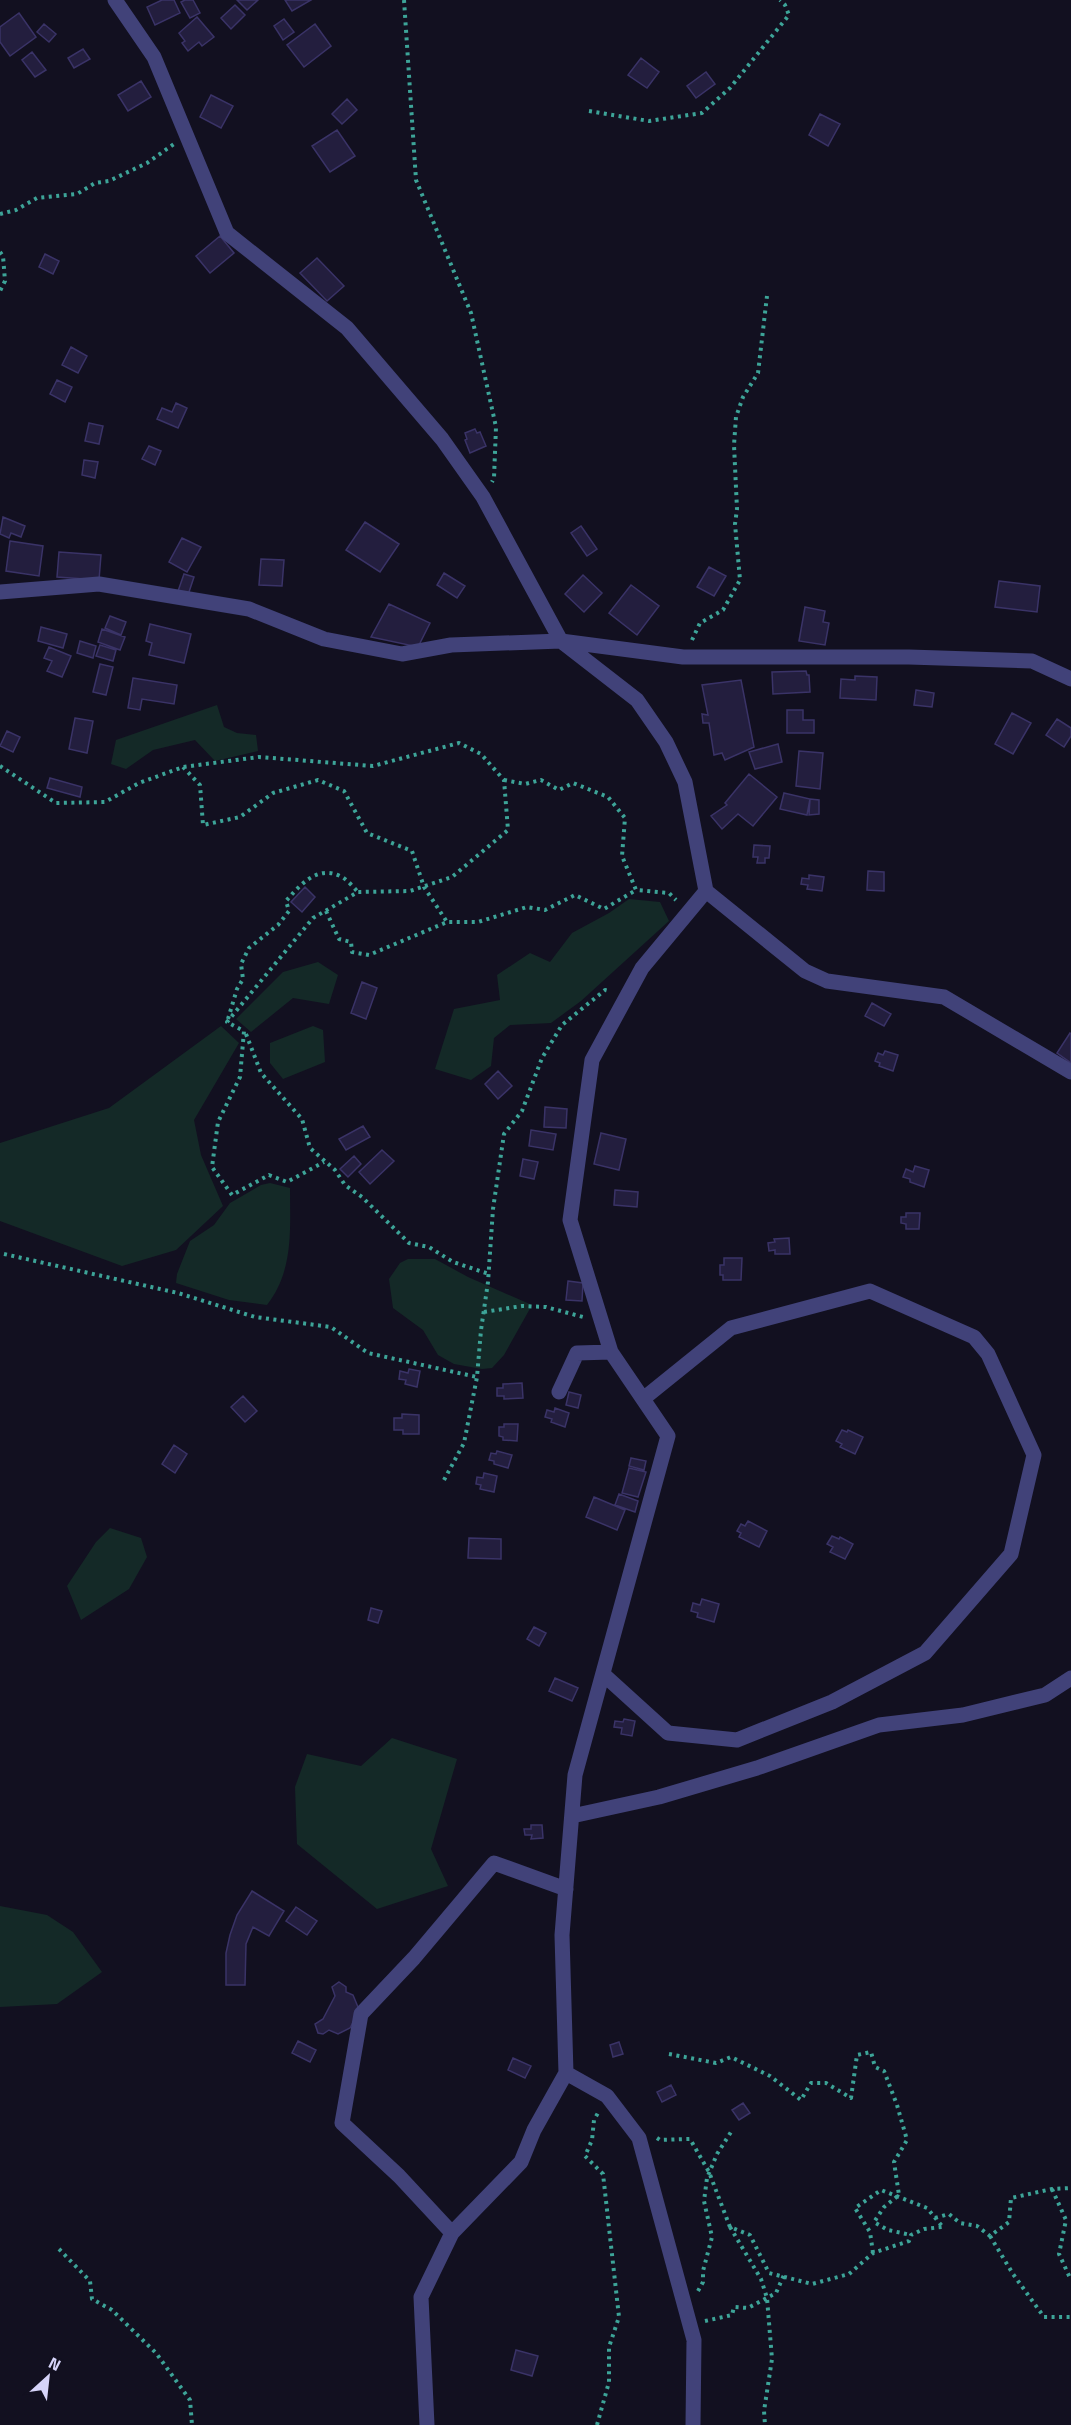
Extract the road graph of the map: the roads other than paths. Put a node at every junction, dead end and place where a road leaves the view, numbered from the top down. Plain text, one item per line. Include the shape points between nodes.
1 (115, 0) edge
2 (0, 592) edge
3 (561, 641) junction
4 (1071, 679) edge
5 (706, 891) junction
6 (1071, 1072) edge
7 (611, 1352) junction
8 (559, 1392) dead end
9 (643, 1399) junction
10 (603, 1674) junction
11 (1071, 1678) edge
12 (572, 1816) junction
13 (566, 1889) junction
14 (566, 2073) junction
15 (452, 2233) junction
16 (427, 2425) edge
17 (693, 2425) edge

1 - 3 street via 154,57 227,233 347,328 442,438 483,496
2 - 3 street via 99,584 249,609 324,639 402,654 451,645
3 - 4 street via 683,657 1032,661
3 - 5 street via 637,700 666,742 686,782
5 - 6 street via 805,971 827,981 944,997
5 - 7 street via 642,968 592,1060 570,1220
7 - 8 street via 577,1353
7 - 9 street
9 - 10 street via 668,1436
9 - 10 street via 731,1328 870,1291 974,1337 988,1354 1034,1455 1011,1554 925,1653 832,1702 737,1740 668,1733
10 - 12 street via 575,1775
11 - 12 street via 1045,1695 963,1715 879,1725 681,1791
12 - 13 street
13 - 14 street via 562,1935
13 - 15 street via 494,1863 361,2014 342,2123
14 - 15 street via 521,2162
14 - 17 street via 607,2096 639,2138 694,2340
15 - 16 street via 420,2297

